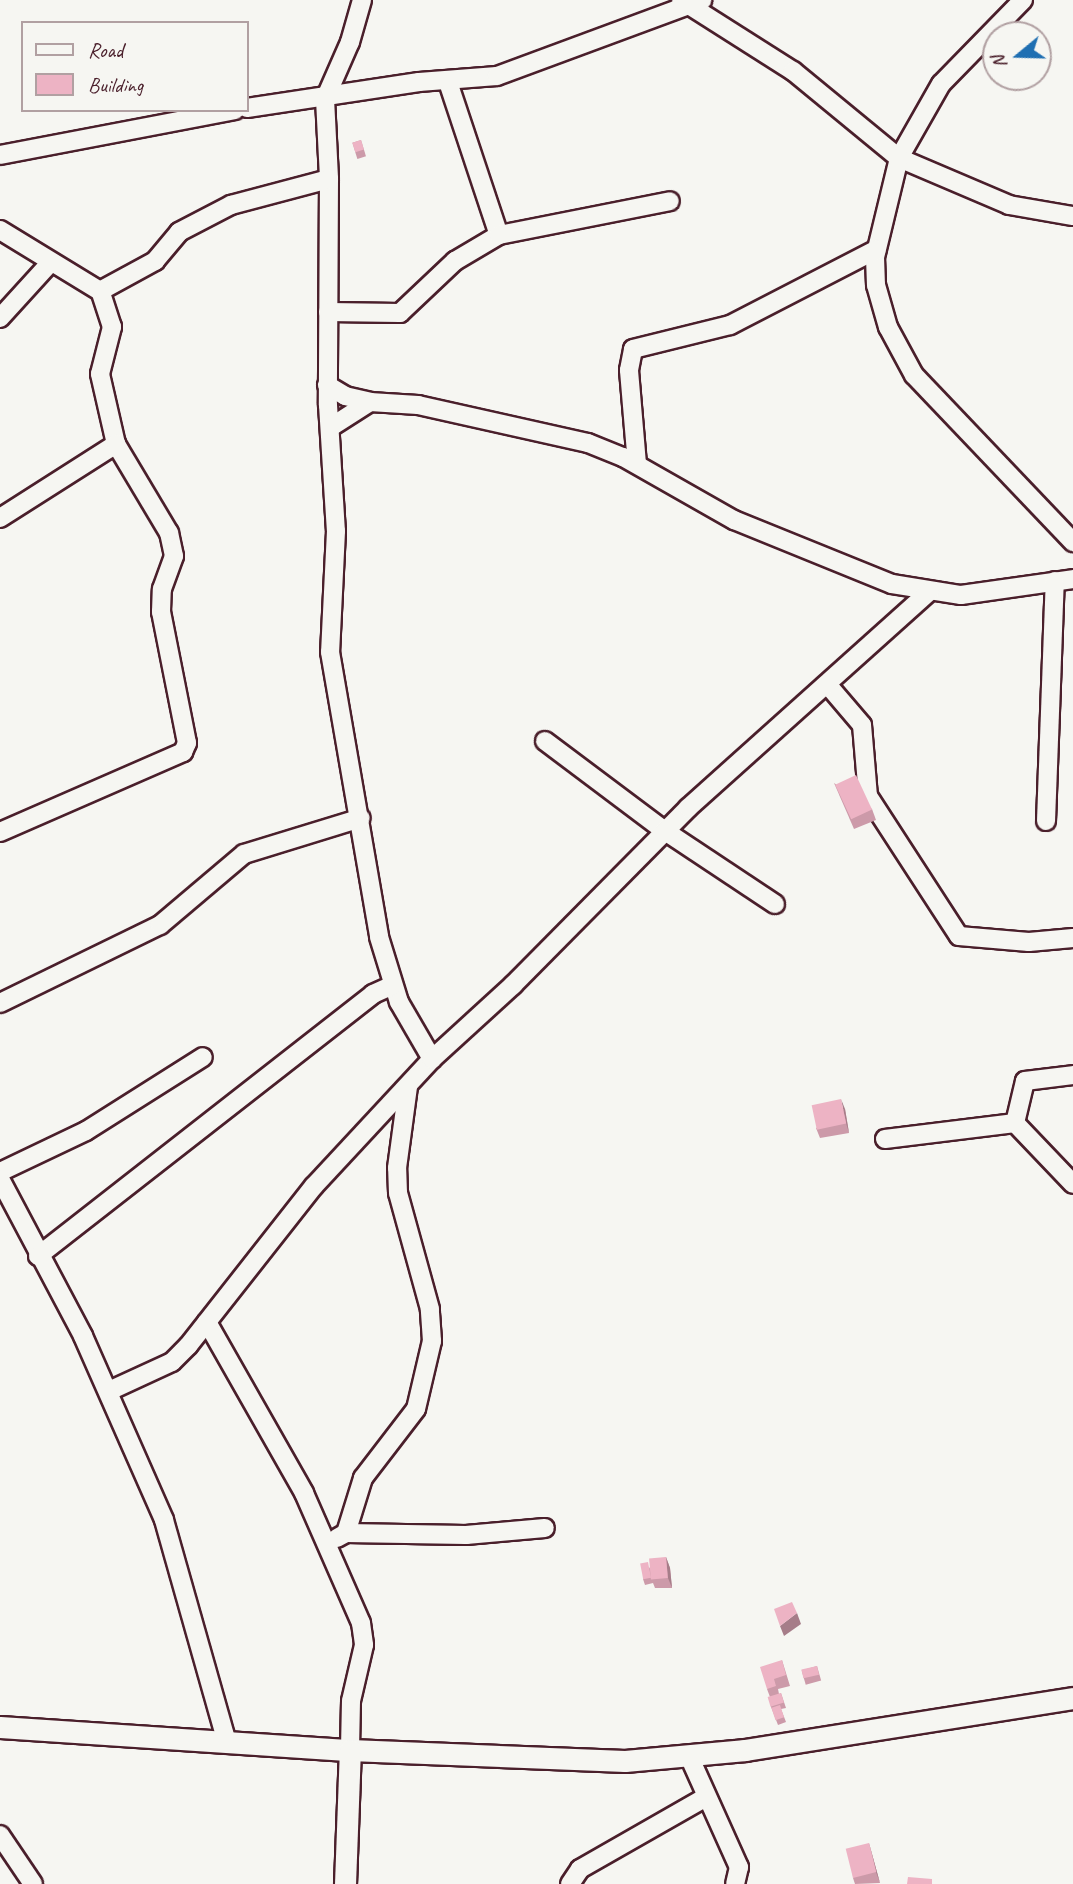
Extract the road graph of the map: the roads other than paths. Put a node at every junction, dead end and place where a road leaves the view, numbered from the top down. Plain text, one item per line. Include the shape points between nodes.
1 (362, 0) edge
2 (1023, 0) edge
3 (689, 2) edge
4 (448, 82) junction
5 (325, 99) junction
6 (248, 108) edge
7 (225, 112) edge
8 (0, 155) edge
9 (900, 158) junction
10 (330, 180) junction
11 (670, 201) dead end
12 (1073, 216) edge
13 (0, 230) edge
14 (499, 236) junction
15 (877, 249) junction
16 (50, 263) junction
17 (100, 291) junction
18 (328, 312) junction
19 (0, 318) edge
20 (327, 385) junction
21 (370, 402) junction
22 (331, 427) junction
23 (116, 444) junction
24 (637, 464) junction
25 (0, 518) edge
26 (1073, 541) edge
27 (1064, 580) edge
28 (930, 591) junction
29 (827, 684) junction
30 (545, 741) dead end
31 (361, 818) junction
32 (1046, 821) dead end
33 (665, 831) junction
34 (0, 832) edge
35 (775, 904) dead end
36 (1073, 938) edge
37 (393, 985) junction
38 (0, 1003) edge
39 (203, 1057) dead end
40 (432, 1059) junction
41 (1073, 1075) edge
42 (408, 1087) junction
43 (1015, 1124) junction
44 (885, 1139) dead end
45 (0, 1172) edge
46 (0, 1179) edge
47 (1073, 1184) edge
48 (38, 1256) junction
49 (207, 1322) junction
50 (109, 1391) junction
51 (545, 1528) dead end
52 (345, 1533) junction
53 (329, 1543) junction
54 (1072, 1701) edge
55 (0, 1727) edge
56 (226, 1739) junction
57 (350, 1750) junction
58 (689, 1756) junction
59 (706, 1797) junction
60 (0, 1835) edge
61 (33, 1884) edge
62 (345, 1884) edge
63 (570, 1884) edge
64 (735, 1884) edge

1 - 5 street
2 - 9 street via 941,84
3 - 4 street via 523,68
3 - 9 street via 793,72
4 - 5 street
4 - 14 street
5 - 6 street
5 - 10 street
7 - 8 street
9 - 12 street via 1009,205
9 - 15 street
10 - 17 street via 231,205 179,232 155,261
10 - 18 street
11 - 14 street
13 - 16 street
14 - 18 street via 455,261 400,313
15 - 24 street via 730,325 633,349 629,370
15 - 26 street via 876,285 888,327 914,375
16 - 17 street
16 - 19 street
17 - 23 street via 112,327 100,374
18 - 20 street
20 - 21 street via 345,396
20 - 22 street
21 - 22 street
21 - 24 street via 418,405 536,429 588,443
22 - 31 street via 336,531 330,652
23 - 25 street
23 - 34 street via 169,533 174,556 162,589 160,612 187,743 183,752
24 - 28 street via 734,520 892,584
27 - 28 street via 961,595
27 - 32 street
28 - 29 street
29 - 33 street
29 - 36 street via 862,725 868,796 959,936 1029,942
30 - 33 street
31 - 37 street via 371,898
31 - 38 street via 244,854 160,925
33 - 35 street
33 - 40 street via 513,985
37 - 40 street
37 - 48 street via 373,994
39 - 45 street via 86,1131
40 - 42 street
41 - 43 street via 1025,1081
42 - 49 street via 314,1186
42 - 52 street via 398,1193 427,1296 432,1341 416,1409 363,1478
43 - 44 street
43 - 47 street
46 - 48 street
48 - 50 street
49 - 50 street via 172,1362
49 - 53 street
50 - 56 street via 164,1520
51 - 52 street via 466,1535
52 - 53 street
53 - 57 street via 364,1634 351,1701
54 - 58 street
55 - 56 street
56 - 57 street
57 - 58 street via 588,1762
57 - 62 street
58 - 59 street
59 - 63 street via 580,1869
59 - 64 street via 739,1867
60 - 61 street

